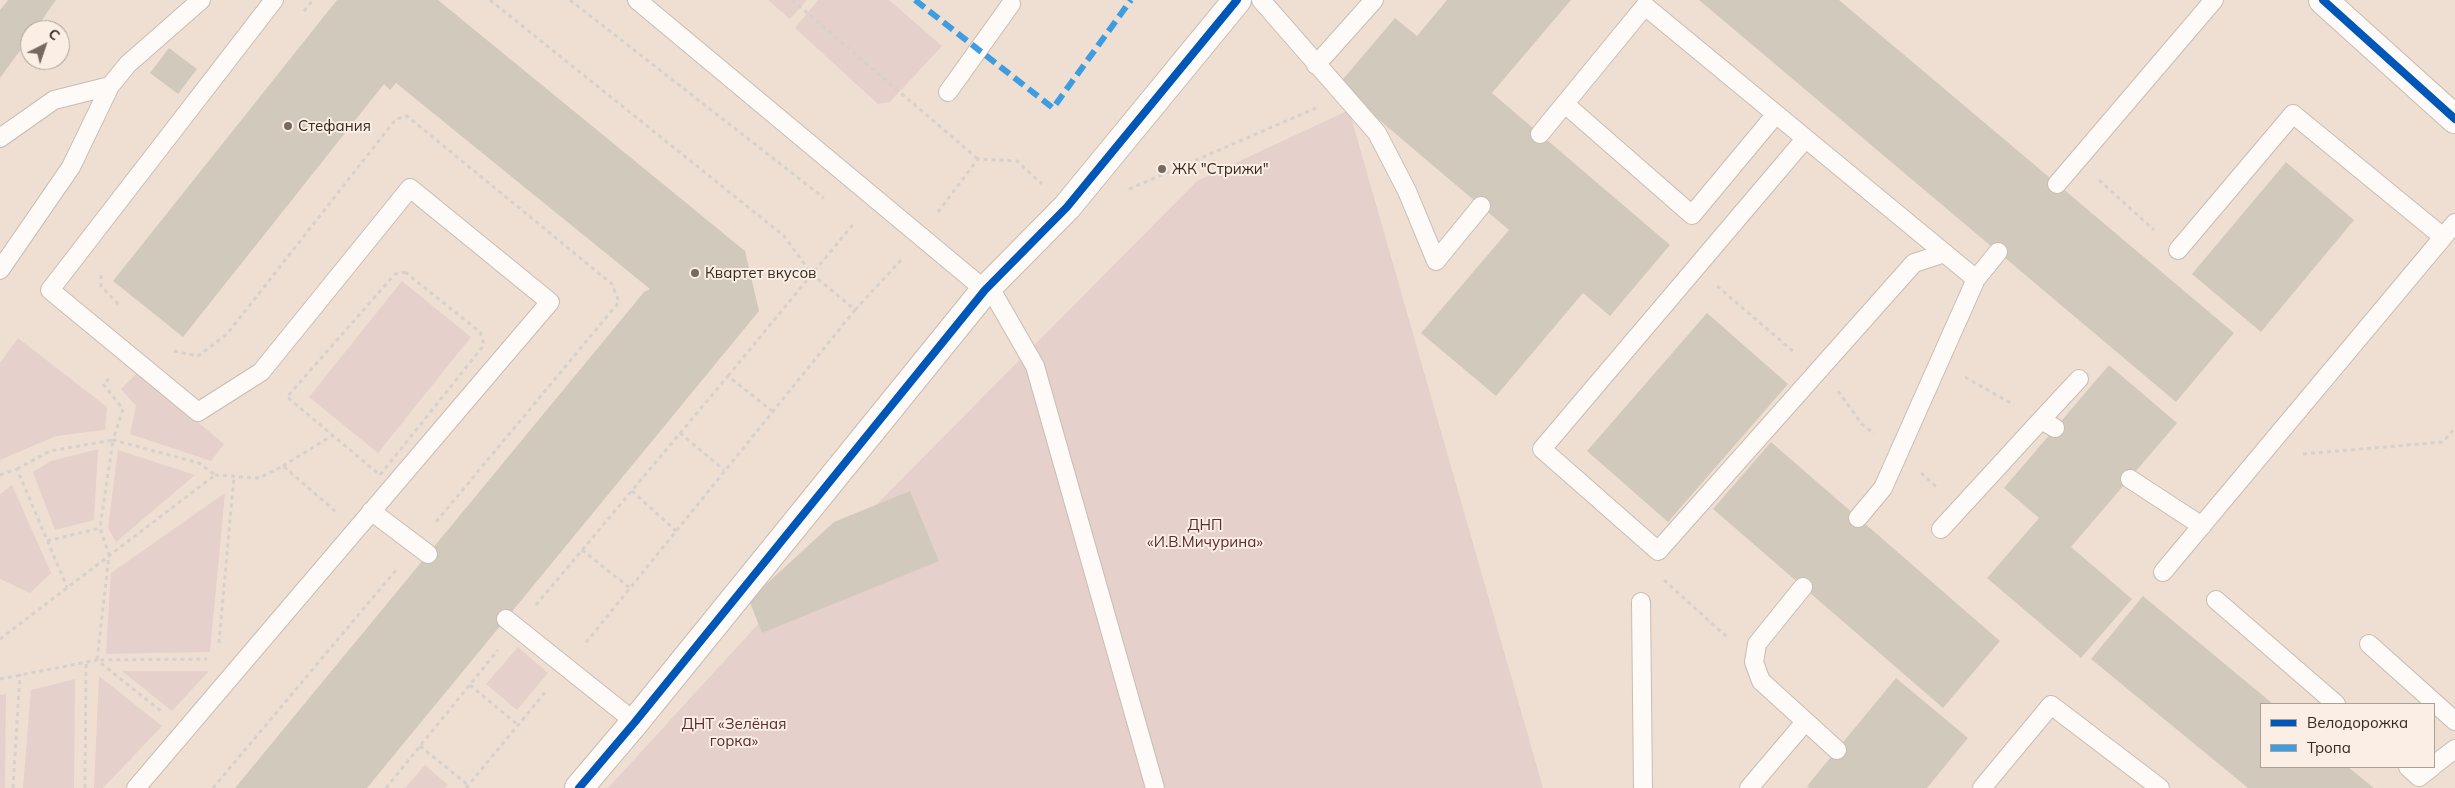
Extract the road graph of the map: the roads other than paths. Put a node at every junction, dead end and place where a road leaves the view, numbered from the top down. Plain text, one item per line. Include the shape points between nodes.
1 (201, 0) edge
2 (274, 0) edge
3 (637, 0) edge
4 (1237, 0) edge
5 (1262, 0) edge
6 (1374, 0) edge
7 (2214, 0) edge
8 (2323, 0) edge
9 (1011, 1) edge
10 (1642, 3) edge
11 (1316, 65) junction
12 (110, 86) junction
13 (948, 92) dead end
14 (1565, 104) junction
15 (1776, 114) junction
16 (2455, 119) edge
17 (1540, 134) dead end
18 (0, 138) edge
19 (1805, 139) junction
20 (2057, 184) dead end
21 (1481, 206) dead end
22 (2455, 223) edge
23 (2443, 237) junction
24 (2178, 250) dead end
25 (1998, 252) dead end
26 (1945, 253) junction
27 (0, 270) edge
28 (1976, 279) junction
29 (987, 288) junction
30 (2079, 379) dead end
31 (2130, 479) dead end
32 (371, 511) junction
33 (1858, 518) dead end
34 (2202, 526) junction
35 (1940, 529) dead end
36 (428, 554) dead end
37 (2163, 572) dead end
38 (1803, 587) dead end
39 (2216, 600) dead end
40 (1641, 602) dead end
41 (512, 623) road end
42 (2369, 644) dead end
43 (2335, 703) edge
44 (2435, 703) edge
45 (2435, 703) edge
46 (2455, 721) edge
47 (635, 722) junction
48 (1804, 722) junction
49 (2455, 749) edge
50 (1837, 750) dead end
51 (2435, 764) edge
52 (2409, 768) edge
53 (2431, 768) edge
54 (136, 788) edge
55 (579, 788) edge
56 (1155, 788) edge
57 (1643, 788) edge
58 (1749, 788) edge
59 (1982, 788) edge
60 (2160, 788) edge

1 - 12 lane via 128,64
2 - 32 lane via 50,290 198,412 261,372 410,188 550,302
3 - 29 lane
4 - 29 street via 1066,206
5 - 11 lane
6 - 11 lane
7 - 20 lane
8 - 16 street
9 - 13 lane
10 - 14 lane
10 - 15 lane
11 - 21 lane via 1376,133 1407,191 1436,261
12 - 18 lane via 54,100
12 - 27 lane via 71,167
14 - 15 lane via 1692,215
14 - 17 lane
15 - 19 lane
19 - 26 lane
19 - 26 lane via 1542,449 1658,551 1914,263
22 - 23 lane
23 - 24 lane via 2293,114
23 - 34 lane
25 - 28 lane
26 - 28 lane
28 - 33 lane via 1882,488
29 - 47 street
29 - 56 lane via 1035,366
30 - 35 lane via 2048,424
31 - 34 lane
32 - 36 lane
32 - 54 lane
34 - 37 lane
38 - 48 lane via 1758,644 1754,662 1761,681
39 - 43 lane
40 - 57 lane
41 - 47 lane
42 - 45 lane
44 - 46 lane
47 - 55 street
48 - 50 lane
48 - 58 lane
49 - 51 lane
52 - 53 lane via 2420,777
59 - 60 lane via 2051,705

